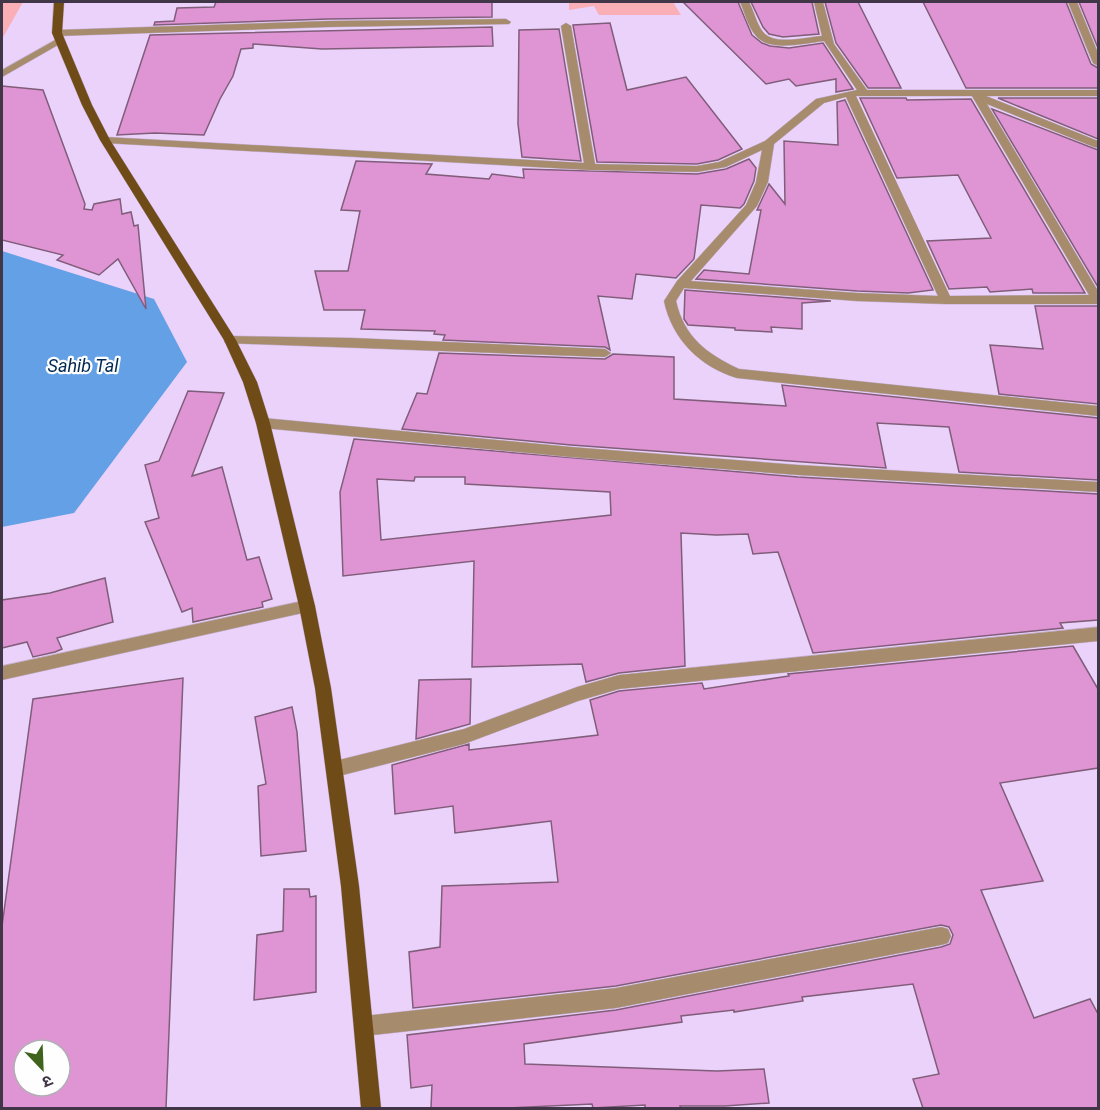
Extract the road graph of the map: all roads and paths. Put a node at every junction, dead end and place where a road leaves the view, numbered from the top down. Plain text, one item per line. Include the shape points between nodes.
1 (59, 2) edge
2 (745, 2) edge
3 (819, 2) edge
4 (1072, 2) edge
5 (506, 22) dead end
6 (566, 26) dead end
7 (59, 37) junction
8 (827, 38) junction
9 (1098, 63) edge
10 (2, 74) edge
11 (849, 93) junction
12 (864, 93) junction
13 (1098, 93) edge
14 (974, 95) junction
15 (105, 140) junction
16 (769, 143) junction
17 (1098, 146) edge
18 (590, 167) junction
19 (681, 284) junction
20 (1098, 299) edge
21 (946, 300) junction
22 (230, 340) junction
23 (605, 352) dead end
24 (1098, 411) edge
25 (263, 423) junction
26 (1098, 486) edge
27 (307, 606) junction
28 (1098, 634) edge
29 (2, 673) edge
30 (335, 769) junction
31 (941, 936) dead end
32 (364, 1026) junction
33 (371, 1108) edge

1 - 7 main road
2 - 8 street via 766,40
3 - 8 street
4 - 9 street
5 - 7 street via 328,24
6 - 18 street
7 - 10 street
7 - 15 main road
8 - 12 street
11 - 12 street
11 - 16 street via 820,101
11 - 21 street
12 - 14 street
13 - 14 street
14 - 17 street
14 - 20 street
15 - 18 street
15 - 22 main road
16 - 18 street via 711,168
16 - 19 street via 762,182 751,206
19 - 21 street
19 - 24 street via 670,301 672,316 691,346 710,361 737,373
20 - 21 street
22 - 23 street
22 - 25 main road via 250,382
25 - 26 street via 774,468
25 - 27 main road
27 - 29 street
27 - 30 main road
28 - 30 street via 620,682 464,736
30 - 32 main road
31 - 32 street via 616,998
32 - 33 main road

